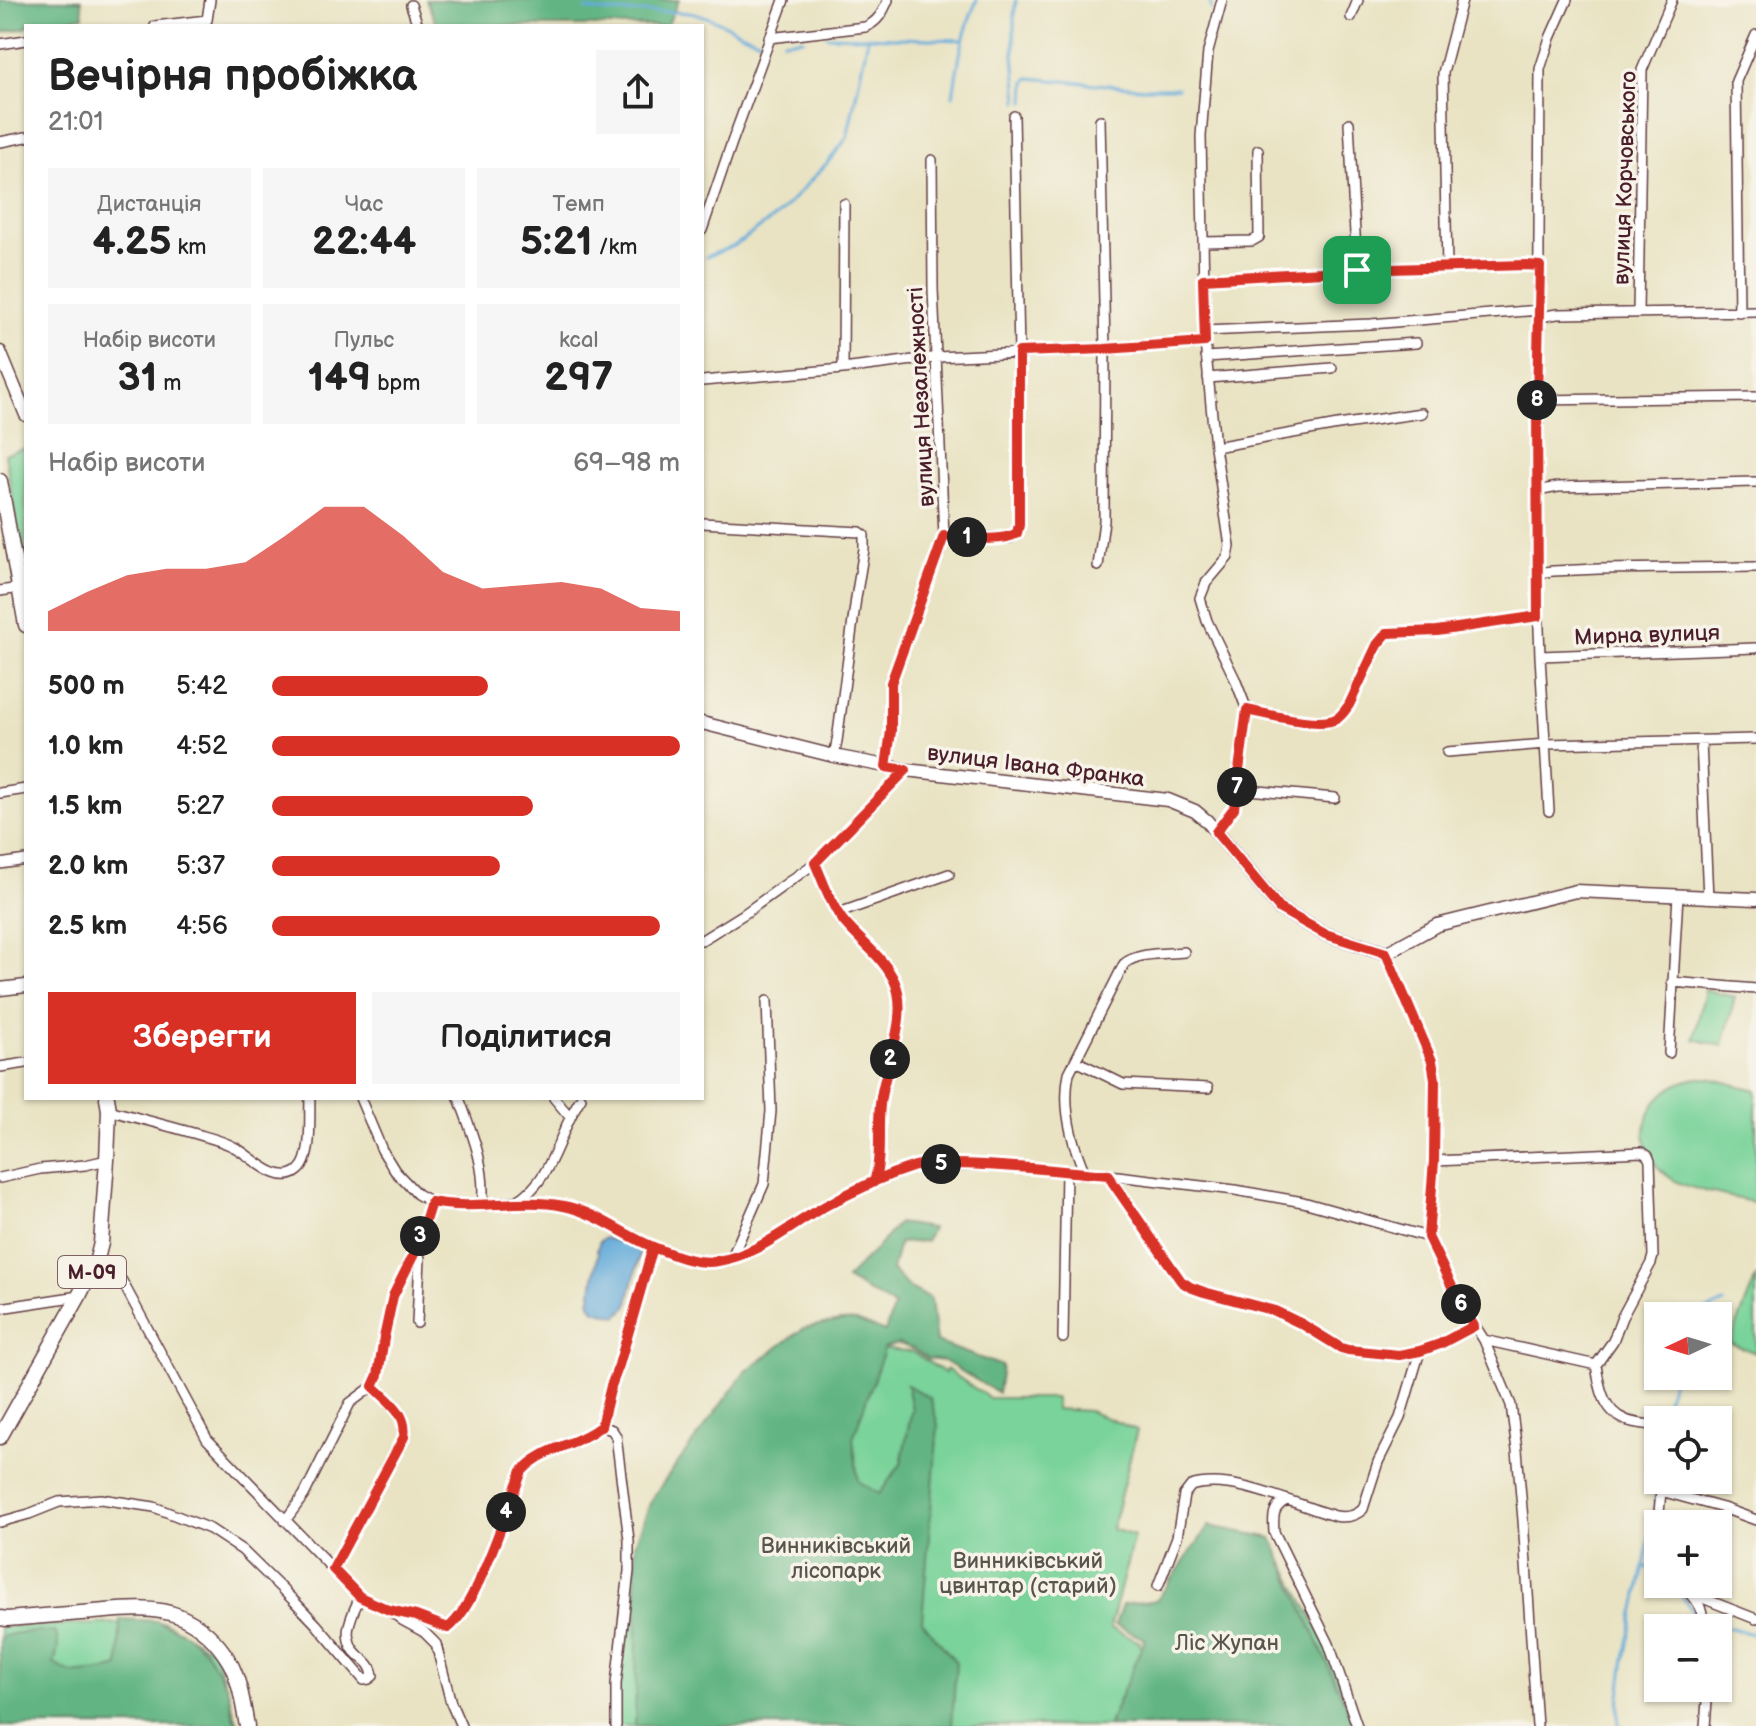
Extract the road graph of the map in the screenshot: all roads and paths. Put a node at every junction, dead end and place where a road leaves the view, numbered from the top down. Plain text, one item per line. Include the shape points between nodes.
1 (210, 0) edge
2 (784, 0) edge
3 (888, 0) edge
4 (1222, 0) edge
5 (1358, 0) edge
6 (1462, 0) edge
7 (1567, 0) edge
8 (1672, 0) edge
9 (411, 5) dead end
10 (1351, 17) dead end
11 (207, 20) junction
12 (172, 24) edge
13 (200, 24) edge
14 (417, 24) edge
15 (1756, 35) edge
16 (769, 38) junction
17 (24, 40) edge
18 (0, 44) edge
19 (1014, 116) dead end
20 (1100, 120) dead end
21 (1349, 123) dead end
22 (24, 137) edge
23 (0, 142) edge
24 (1258, 150) dead end
25 (932, 160) dead end
26 (844, 204) dead end
27 (704, 224) edge
28 (1203, 242) junction
29 (1540, 266) junction
30 (1447, 268) junction
31 (1357, 270) junction
32 (1203, 279) junction
33 (1756, 311) edge
34 (1739, 312) junction
35 (1539, 313) junction
36 (1638, 313) junction
37 (1205, 337) junction
38 (1416, 343) dead end
39 (1105, 349) junction
40 (0, 352) edge
41 (1019, 352) junction
42 (937, 357) junction
43 (1206, 357) junction
44 (1332, 368) dead end
45 (843, 369) junction
46 (1208, 378) junction
47 (704, 381) edge
48 (1756, 397) edge
49 (1537, 400) junction
50 (24, 410) edge
51 (1422, 413) dead end
52 (1215, 447) junction
53 (0, 481) edge
54 (1756, 482) edge
55 (1537, 491) junction
56 (704, 523) edge
57 (944, 536) junction
58 (1098, 566) dead end
59 (1756, 567) edge
60 (1537, 573) junction
61 (19, 588) junction
62 (0, 591) edge
63 (24, 614) edge
64 (1538, 616) junction
65 (1756, 648) edge
66 (1540, 656) junction
67 (1247, 710) junction
68 (704, 724) edge
69 (1756, 739) edge
70 (1701, 742) junction
71 (1546, 744) junction
72 (1447, 752) dead end
73 (834, 756) junction
74 (886, 767) junction
75 (906, 770) junction
76 (24, 789) edge
77 (1237, 789) junction
78 (0, 793) edge
79 (1335, 798) dead end
80 (1549, 811) dead end
81 (1216, 832) junction
82 (24, 860) edge
83 (815, 863) junction
84 (0, 864) edge
85 (949, 874) dead end
86 (1678, 895) junction
87 (1708, 898) junction
88 (1756, 899) edge
89 (839, 913) junction
90 (704, 939) edge
91 (1184, 952) dead end
92 (1386, 953) junction
93 (1672, 982) junction
94 (24, 986) edge
95 (0, 989) edge
96 (1756, 989) edge
97 (767, 1001) dead end
98 (1669, 1053) dead end
99 (1076, 1061) junction
100 (24, 1063) edge
101 (0, 1067) edge
102 (1208, 1088) dead end
103 (310, 1100) edge
104 (361, 1100) edge
105 (460, 1100) edge
106 (556, 1100) edge
107 (580, 1100) edge
108 (108, 1104) edge
109 (570, 1117) junction
110 (107, 1160) junction
111 (1434, 1161) junction
112 (1066, 1171) junction
113 (1085, 1173) junction
114 (1109, 1175) junction
115 (0, 1178) edge
116 (874, 1182) junction
117 (517, 1201) junction
118 (431, 1202) junction
119 (482, 1206) junction
120 (1428, 1237) junction
121 (653, 1247) junction
122 (416, 1250) junction
123 (732, 1257) junction
124 (93, 1270) junction
125 (79, 1296) junction
126 (0, 1308) edge
127 (417, 1323) dead end
128 (1474, 1326) junction
129 (1063, 1338) dead end
130 (1484, 1340) junction
131 (1420, 1351) junction
132 (1596, 1365) junction
133 (373, 1386) junction
134 (1644, 1423) edge
135 (601, 1426) junction
136 (0, 1437) edge
137 (1672, 1494) edge
138 (1287, 1500) junction
139 (1756, 1520) edge
140 (285, 1521) junction
141 (0, 1522) edge
142 (333, 1569) junction
143 (1158, 1586) dead end
144 (360, 1597) junction
145 (1703, 1598) edge
146 (389, 1610) junction
147 (0, 1618) edge
148 (1756, 1619) edge
149 (1707, 1702) edge
150 (247, 1726) edge
151 (461, 1726) edge
152 (616, 1726) edge
153 (1357, 1726) edge
154 (1537, 1726) edge
155 (1705, 1726) edge

1 - 11 street
2 - 16 street
3 - 16 street via 873,24 865,27
4 - 28 street via 1204,89
5 - 10 street
6 - 30 street via 1443,73
7 - 29 street via 1540,69
8 - 36 street, вулиця Корчовського via 1642,70
9 - 14 street
11 - 12 street
11 - 13 street
15 - 34 street via 1736,81
16 - 27 street
17 - 18 street
19 - 41 street
20 - 39 street
21 - 31 street
22 - 23 street
24 - 28 street via 1259,237
25 - 42 street, вулиця Незалежності
26 - 45 street
28 - 32 street
29 - 30 street
29 - 35 street
30 - 31 street
31 - 32 street
32 - 37 street
33 - 34 street
34 - 36 street
35 - 36 street
35 - 37 street
35 - 49 street
37 - 39 street
37 - 43 street
38 - 43 street
39 - 41 street
39 - 58 street via 1104,521
40 - 50 street
41 - 42 street
41 - 57 street via 1017,533 1010,538
42 - 45 street
42 - 57 street, вулиця Незалежності
43 - 46 street
44 - 46 street
45 - 47 street
46 - 52 street
48 - 49 street
49 - 55 street
51 - 52 street
52 - 67 street via 1230,546 1200,598
53 - 61 main road
54 - 55 street
55 - 60 street
56 - 73 street via 860,532 865,538
57 - 74 street, вулиця Незалежності via 891,683
59 - 60 street
60 - 64 street
61 - 62 street
61 - 63 main road
64 - 66 street
64 - 67 street via 1387,633 1349,705 1336,719 1313,722
65 - 66 street, Мирна вулиця
66 - 71 street
67 - 77 street
68 - 73 street, вулиця Івана Франка
69 - 70 street
70 - 71 street
70 - 87 street
71 - 72 street
71 - 80 street
73 - 74 street, вулиця Івана Франка
74 - 75 street, вулиця Івана Франка
75 - 81 street, вулиця Івана Франка via 1168,800 1195,811
75 - 83 street
76 - 78 street
77 - 79 street
77 - 81 street via 1234,808
81 - 92 street, вулиця Івана Франка via 1280,909 1325,934
82 - 84 street
83 - 89 street
83 - 90 street
85 - 89 street
86 - 87 street
86 - 92 street via 1576,891 1437,925
86 - 93 street
87 - 88 street
89 - 116 street via 883,960 898,991 896,1034 880,1099
91 - 99 street via 1138,956 1124,964
92 - 111 street via 1432,1061
93 - 96 street
93 - 98 street
94 - 95 street
97 - 123 street via 771,1111 764,1184
99 - 102 street via 1123,1084
99 - 113 street via 1066,1085 1067,1103
100 - 101 street
103 - 108 street via 307,1153 304,1164 291,1175 274,1173 221,1141
104 - 118 street via 395,1171
105 - 119 street via 475,1140
106 - 109 street
107 - 109 street
108 - 110 main road, М-09
109 - 117 street via 541,1179
110 - 115 street
110 - 124 main road, М-09 via 101,1243
111 - 120 street
111 - 132 street via 1642,1152 1648,1156 1653,1256
112 - 113 street
112 - 116 street via 918,1165
112 - 129 street
113 - 114 street
114 - 120 street via 1303,1202
114 - 131 street via 1190,1287 1275,1311 1348,1350 1399,1355
116 - 123 street via 749,1253
117 - 119 street
117 - 121 street via 576,1208
118 - 119 street
118 - 122 street
120 - 128 street
121 - 123 street via 701,1261
121 - 135 street
122 - 127 street
122 - 133 street via 393,1296
124 - 125 main road, М-09
124 - 140 street via 111,1272 122,1281 207,1439
125 - 126 street
125 - 136 main road, М-09
128 - 130 street
128 - 131 street
130 - 132 street
130 - 154 street via 1511,1405
131 - 138 street via 1363,1509 1342,1517
132 - 134 street via 1608,1406 1625,1420
133 - 140 street via 350,1403 304,1495
133 - 142 street via 404,1419 404,1437
135 - 146 street via 541,1455 522,1471 475,1589 455,1624 448,1628
135 - 152 street via 616,1436 629,1540
137 - 139 street
138 - 143 street via 1237,1485 1191,1486
138 - 153 street via 1274,1510 1274,1532 1329,1644
140 - 142 street
141 - 144 street via 59,1502 101,1499 154,1507 210,1529 242,1550 364,1680 373,1671 353,1650 347,1631
142 - 144 street
144 - 146 street
145 - 148 street
146 - 151 street via 436,1644
147 - 150 main road via 124,1610 177,1615 206,1632 230,1663
149 - 155 street

